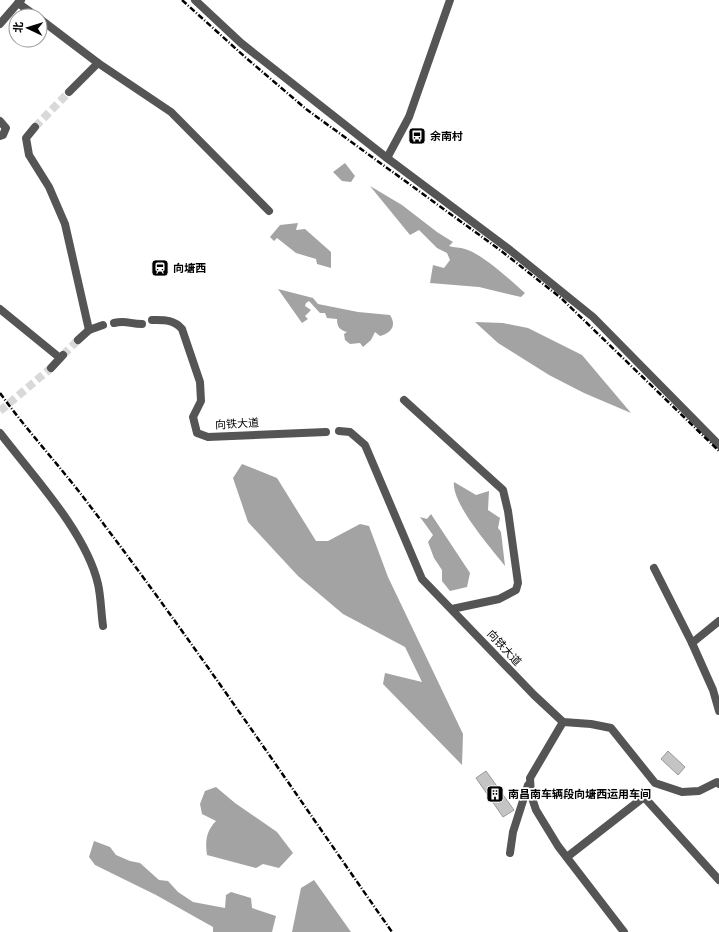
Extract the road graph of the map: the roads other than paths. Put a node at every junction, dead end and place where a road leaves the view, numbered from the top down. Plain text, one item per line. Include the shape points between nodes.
1 (195, 0) edge
2 (450, 0) edge
3 (20, 1) edge
4 (27, 8) edge
5 (0, 24) edge
6 (48, 25) edge
7 (98, 63) junction
8 (69, 92) tunnel mouth
9 (0, 121) edge
10 (35, 127) tunnel mouth
11 (0, 136) edge
12 (387, 158) junction
13 (269, 211) dead end
14 (0, 309) edge
15 (152, 320) dead end
16 (114, 323) dead end
17 (142, 324) dead end
18 (103, 325) dead end
19 (89, 330) junction
20 (78, 340) tunnel mouth
21 (51, 368) tunnel mouth
22 (404, 400) dead end
23 (339, 431) dead end
24 (326, 432) dead end
25 (0, 433) edge
26 (719, 444) edge
27 (654, 568) dead end
28 (452, 609) junction
29 (719, 621) edge
30 (103, 626) dead end
31 (692, 643) junction
32 (719, 711) edge
33 (563, 722) junction
34 (530, 778) junction
35 (718, 782) edge
36 (510, 853) dead end
37 (567, 857) junction
38 (719, 880) edge
39 (624, 932) edge

1 - 12 street via 241,43
2 - 12 street via 409,117
3 - 4 street
3 - 5 street
6 - 7 street
7 - 8 street
7 - 13 street via 171,112
9 - 11 street via 6,128
10 - 19 street via 26,138 29,155 49,187 65,224
12 - 26 street via 510,250 593,318
14 - 21 street via 62,356
15 - 24 street, 向铁大道 via 168,320 178,324 182,329 200,382 201,401 193,417 197,432 208,437
16 - 17 street via 126,320
18 - 19 street
19 - 20 street
22 - 28 street via 503,490 508,511 518,583 516,590 499,599
23 - 28 street, 向铁大道 via 350,432 365,445 422,579
25 - 30 street via 60,509 85,552 98,583
27 - 31 street
28 - 33 street, 向铁大道
29 - 31 street
31 - 32 street via 713,690
33 - 34 street
33 - 35 street via 611,728 655,783 669,789 682,792 699,791
34 - 36 street via 512,832
34 - 37 street via 531,795 536,810
37 - 38 street via 644,797
37 - 39 street

